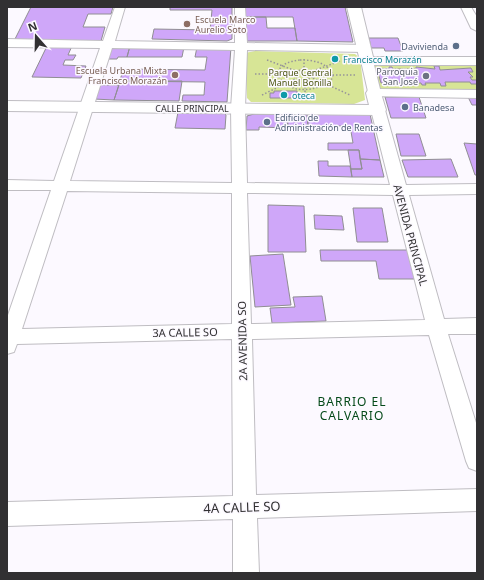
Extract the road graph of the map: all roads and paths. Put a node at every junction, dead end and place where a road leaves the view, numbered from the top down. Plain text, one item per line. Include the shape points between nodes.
1 (120, 7) edge
2 (240, 7) edge
3 (354, 7) edge
4 (466, 7) edge
5 (477, 28) edge
6 (7, 43) edge
7 (106, 44) junction
8 (241, 46) junction
9 (365, 54) junction
10 (304, 55) dead end
11 (261, 58) dead end
12 (304, 60) junction
13 (345, 60) dead end
14 (477, 61) edge
15 (282, 66) junction
16 (327, 66) junction
17 (304, 69) junction
18 (355, 70) dead end
19 (296, 71) junction
20 (313, 71) junction
21 (252, 74) dead end
22 (277, 74) junction
23 (294, 74) junction
24 (315, 75) junction
25 (333, 75) junction
26 (356, 75) junction
27 (297, 78) junction
28 (313, 78) junction
29 (304, 80) junction
30 (357, 81) dead end
31 (284, 84) junction
32 (327, 84) junction
33 (305, 89) junction
34 (477, 94) edge
35 (260, 96) dead end
36 (353, 97) dead end
37 (305, 100) dead end
38 (376, 101) junction
39 (7, 106) edge
40 (87, 107) junction
41 (238, 108) junction
42 (7, 185) edge
43 (60, 186) junction
44 (240, 188) junction
45 (477, 189) edge
46 (399, 190) junction
47 (436, 326) junction
48 (477, 326) edge
49 (242, 331) junction
50 (8, 340) edge
51 (477, 461) edge
52 (477, 500) edge
53 (245, 507) junction
54 (7, 514) edge
55 (246, 573) edge

1 - 7 street
2 - 8 street, 2A AVENIDA SO
3 - 9 street, AVENIDA PRINCIPAL
4 - 5 street
6 - 7 street
7 - 8 street
7 - 40 street
8 - 9 street
8 - 41 street, 2A AVENIDA SO
9 - 14 street
9 - 38 street, AVENIDA PRINCIPAL
10 - 12 path
11 - 15 path
12 - 15 path
12 - 16 path
12 - 17 path
13 - 16 path
15 - 19 path
15 - 22 path
16 - 20 path
16 - 25 path
17 - 19 path
17 - 20 path
18 - 26 path
19 - 23 path
20 - 24 path
21 - 22 path
22 - 23 path
22 - 31 path
23 - 27 path
24 - 25 path
24 - 28 path
25 - 26 path
25 - 32 path
26 - 30 path
27 - 29 path
27 - 31 path
28 - 29 path
28 - 32 path
29 - 33 path
31 - 33 path
31 - 35 path
32 - 33 path
32 - 36 path
33 - 37 path
34 - 38 street, CALLE PRINCIPAL
38 - 41 street, CALLE PRINCIPAL
38 - 46 street, AVENIDA PRINCIPAL
39 - 40 street, CALLE PRINCIPAL
40 - 41 street, CALLE PRINCIPAL
40 - 43 street
41 - 44 street, 2A AVENIDA SO
42 - 43 street
43 - 44 street
43 - 50 street
44 - 46 street
44 - 49 street, 2A AVENIDA SO
45 - 46 street
46 - 47 street, AVENIDA PRINCIPAL
47 - 48 street, 3A CALLE SO
47 - 49 street, 3A CALLE SO
47 - 51 street, AVENIDA PRINCIPAL
49 - 50 street, 3A CALLE SO
49 - 53 street, 2A AVENIDA SO
52 - 53 street, 4A CALLE SO
53 - 54 street, 4A CALLE SO
53 - 55 street, 2A AVENIDA SO

